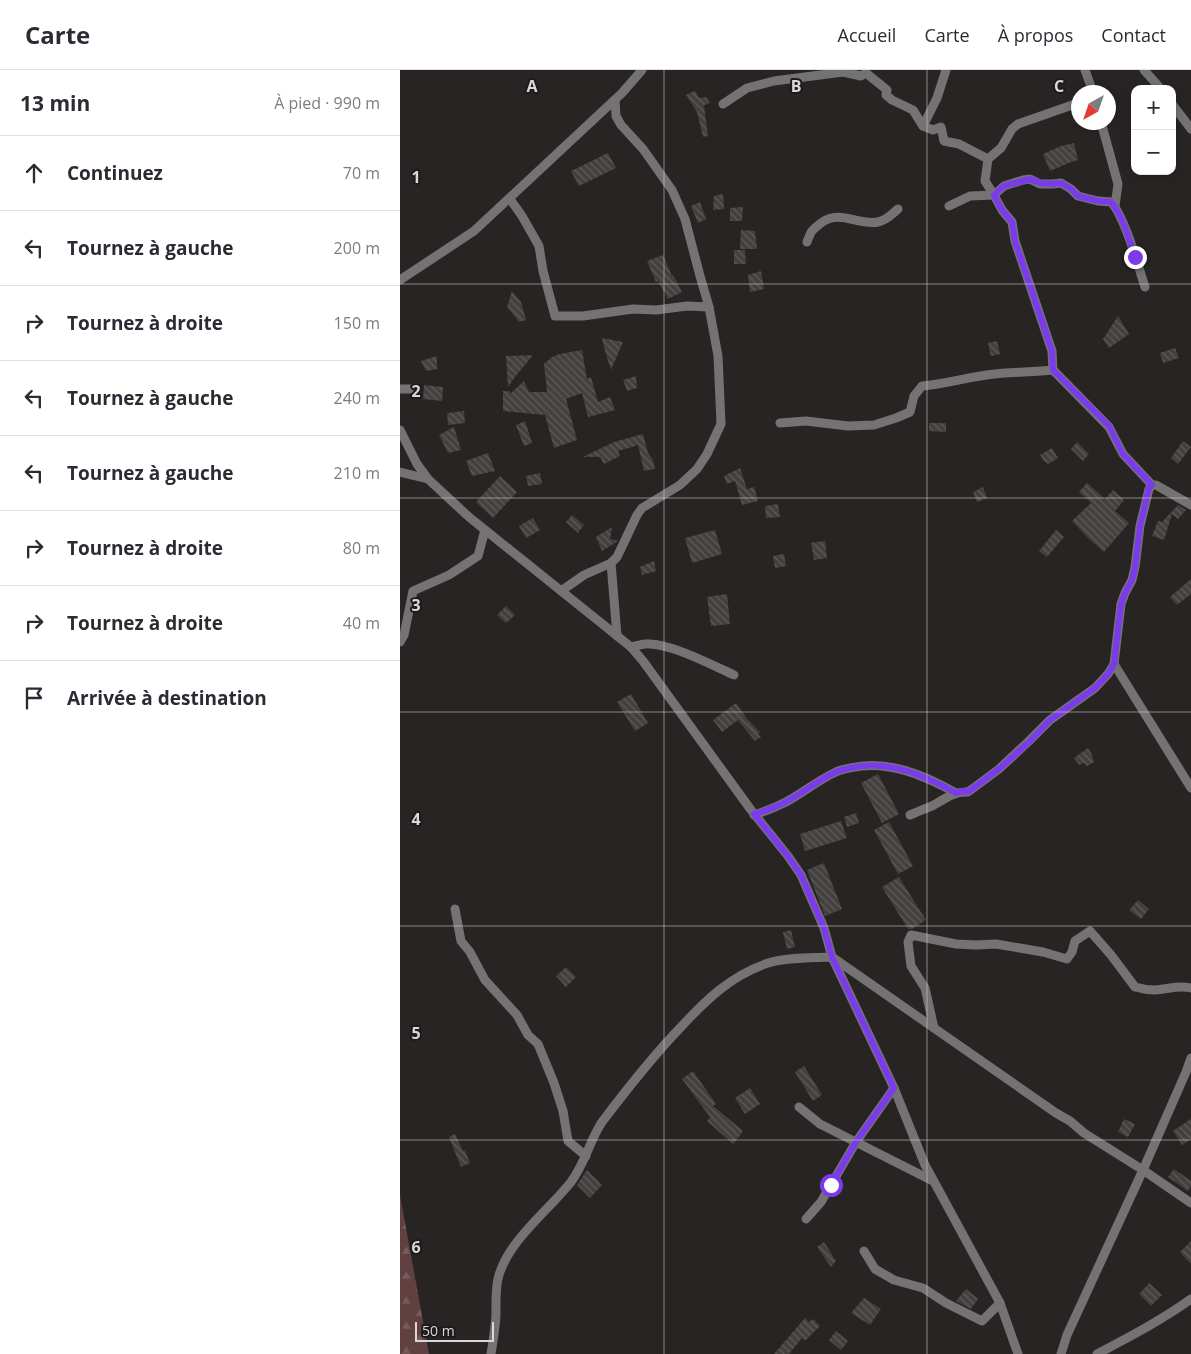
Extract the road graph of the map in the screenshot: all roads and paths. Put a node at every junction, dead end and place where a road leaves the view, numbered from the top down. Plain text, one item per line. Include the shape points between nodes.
1 (642, 70) edge
2 (946, 70) edge
3 (1087, 70) edge
4 (1144, 70) edge
5 (1091, 85) edge
6 (1157, 85) edge
7 (615, 100) junction
8 (722, 104) dead end
9 (1071, 105) edge
10 (1176, 109) edge
11 (601, 113) junction
12 (616, 116) junction
13 (923, 126) junction
14 (1191, 129) edge
15 (1103, 130) edge
16 (988, 159) junction
17 (994, 195) junction
18 (510, 198) junction
19 (949, 206) dead end
20 (1115, 206) junction
21 (898, 209) dead end
22 (807, 242) dead end
23 (400, 280) edge
24 (1145, 287) dead end
25 (709, 307) junction
26 (1053, 370) junction
27 (400, 389) edge
28 (413, 389) dead end
29 (780, 423) dead end
30 (400, 430) edge
31 (400, 472) edge
32 (428, 479) junction
33 (1152, 485) junction
34 (1191, 505) edge
35 (485, 530) junction
36 (611, 564) junction
37 (561, 591) junction
38 (617, 636) junction
39 (400, 642) edge
40 (631, 647) junction
41 (1114, 664) junction
42 (734, 675) dead end
43 (1191, 788) edge
44 (956, 793) junction
45 (754, 814) junction
46 (910, 815) dead end
47 (455, 909) dead end
48 (832, 957) junction
49 (1191, 988) edge
50 (934, 1028) junction
51 (1191, 1058) edge
52 (894, 1088) junction
53 (799, 1107) dead end
54 (856, 1142) junction
55 (586, 1156) junction
56 (1143, 1170) junction
57 (933, 1181) junction
58 (1191, 1204) edge
59 (806, 1219) dead end
60 (864, 1251) dead end
61 (1191, 1299) edge
62 (1000, 1303) junction
63 (491, 1354) edge
64 (1018, 1354) edge
65 (1061, 1354) edge
66 (1097, 1354) edge

1 - 7 street
2 - 13 street
3 - 5 street
4 - 6 street
7 - 11 street
7 - 12 street
8 - 13 street via 748,88 774,81 844,72 861,76 866,73 887,90 886,95 892,100 913,110
9 - 16 street via 1018,124 1002,148
10 - 14 street
11 - 12 street
11 - 18 street
12 - 25 street via 672,190 685,219
13 - 16 street via 933,130 942,127 944,141 959,144
15 - 20 street via 1118,184
16 - 17 street via 985,181
17 - 19 street via 970,196
17 - 20 street via 1004,186 1030,179 1040,184 1061,183 1078,196 1111,202
17 - 26 street via 1012,222 1015,241 1052,351
18 - 23 street via 474,231
18 - 25 street via 540,246 542,271 555,316
20 - 24 street
21 - 22 street via 887,219 877,222 834,217 825,220 811,231
25 - 36 street via 718,356 721,424 697,469 680,485 642,508
26 - 29 street via 995,374 922,386 914,396 910,412 874,425 848,426 806,421
26 - 33 street via 1109,426 1123,454
27 - 28 street
30 - 32 street
31 - 32 street
32 - 35 street
33 - 34 street via 1156,484
33 - 41 street via 1140,526 1132,580 1121,604
35 - 37 street
35 - 39 street via 478,556 449,575 413,590
36 - 37 street via 584,575
36 - 38 street
37 - 38 street
38 - 40 street
40 - 42 street via 650,644 672,649
40 - 45 street
41 - 43 street
41 - 44 street via 1095,688 1050,720 999,769 968,792
44 - 45 street via 920,775 874,765 837,772 788,801
44 - 46 street
45 - 48 street via 801,875 824,928
47 - 55 street via 461,941 485,980 538,1044 560,1102 568,1141
48 - 50 street
48 - 52 street
48 - 55 street via 770,963 735,978 706,1000 655,1054 602,1122
49 - 50 street via 1135,988 1090,931 1074,941 1067,959 996,944 956,944 911,935 908,942 911,966 925,988
50 - 56 street via 1084,1133
51 - 56 street
52 - 54 street
52 - 57 street
53 - 54 street via 820,1124
54 - 57 street
54 - 59 street via 821,1202
55 - 63 street via 572,1181 521,1238 502,1267 498,1276
56 - 58 street
56 - 65 street
57 - 62 street
60 - 62 street via 875,1269 894,1280 923,1288 982,1321
61 - 66 street
62 - 64 street

